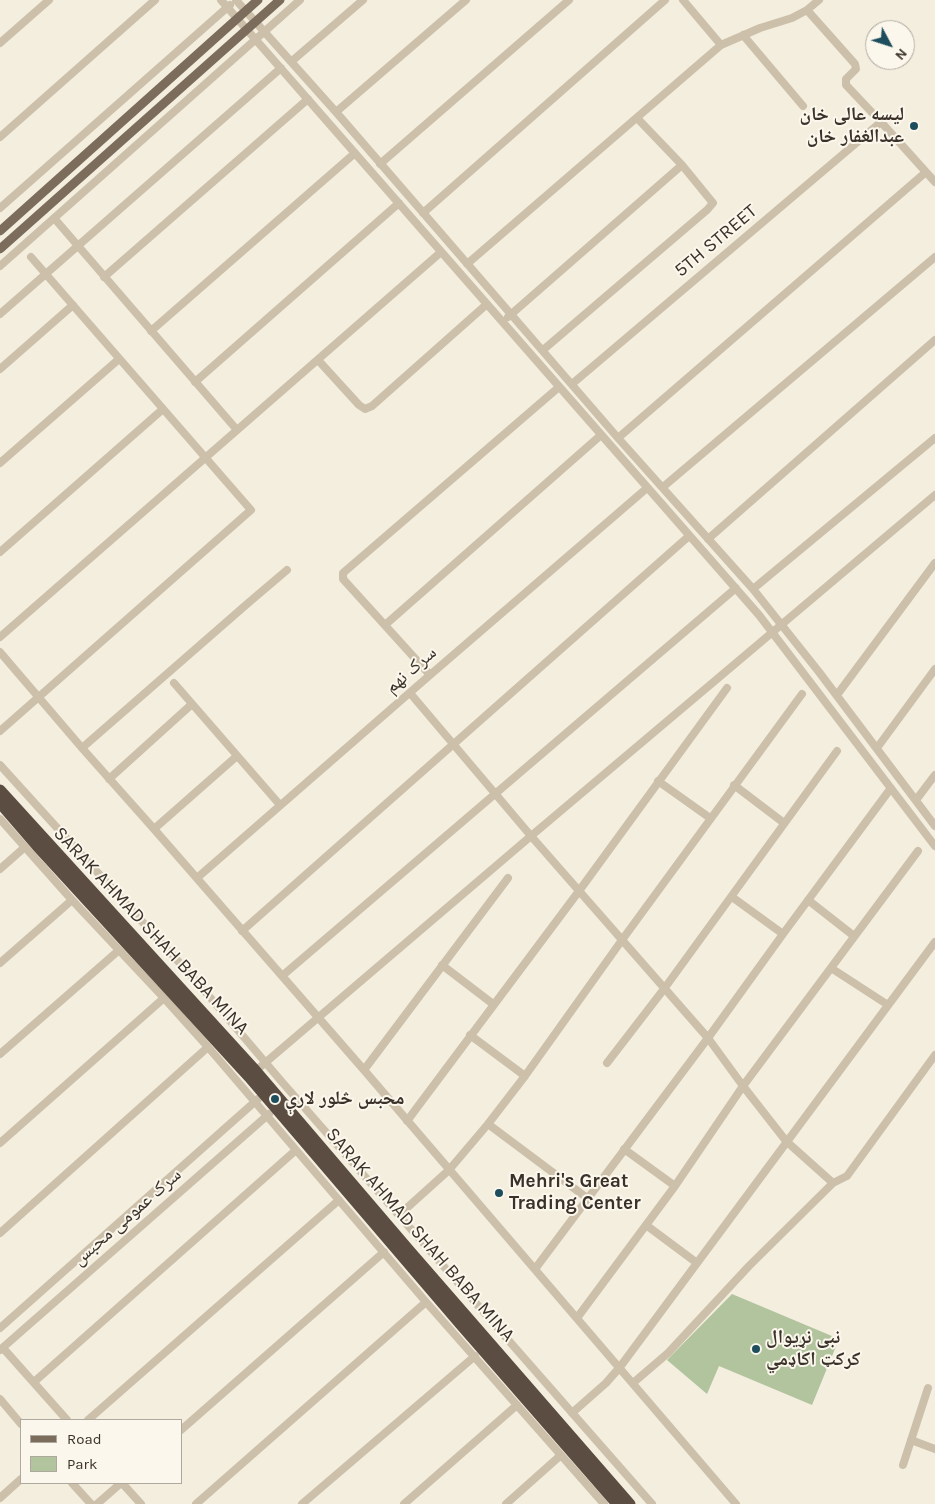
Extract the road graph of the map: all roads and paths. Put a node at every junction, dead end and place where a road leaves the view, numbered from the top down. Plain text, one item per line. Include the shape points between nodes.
1 (49, 0) edge
2 (155, 0) edge
3 (221, 0) edge
4 (236, 0) edge
5 (258, 0) edge
6 (280, 0) edge
7 (300, 0) edge
8 (363, 0) edge
9 (466, 0) edge
10 (568, 0) edge
11 (665, 0) edge
12 (683, 0) edge
13 (819, 0) edge
14 (227, 7) junction
15 (807, 10) junction
16 (245, 11) junction
17 (237, 18) junction
18 (256, 22) junction
19 (247, 30) junction
20 (264, 32) junction
21 (743, 35) junction
22 (255, 39) junction
23 (0, 43) edge
24 (721, 45) junction
25 (292, 61) junction
26 (281, 68) junction
27 (308, 99) junction
28 (803, 106) dead end
29 (336, 112) junction
30 (637, 118) junction
31 (881, 122) junction
32 (0, 137) edge
33 (354, 153) junction
34 (380, 164) junction
35 (682, 166) junction
36 (926, 172) junction
37 (935, 182) edge
38 (399, 203) junction
39 (0, 208) edge
40 (423, 213) junction
41 (54, 218) junction
42 (0, 231) edge
43 (78, 247) junction
44 (0, 248) edge
45 (441, 252) junction
46 (935, 256) edge
47 (32, 257) dead end
48 (466, 264) junction
49 (0, 266) edge
50 (46, 274) junction
51 (104, 277) junction
52 (487, 304) junction
53 (73, 305) junction
54 (0, 314) edge
55 (512, 314) junction
56 (503, 322) junction
57 (151, 331) junction
58 (935, 340) edge
59 (543, 350) junction
60 (119, 358) junction
61 (318, 360) junction
62 (0, 368) edge
63 (195, 382) junction
64 (572, 384) junction
65 (559, 387) junction
66 (163, 409) junction
67 (237, 430) junction
68 (601, 435) junction
69 (618, 438) junction
70 (935, 438) edge
71 (206, 457) junction
72 (0, 463) edge
73 (663, 487) junction
74 (648, 488) junction
75 (935, 495) edge
76 (689, 536) junction
77 (708, 539) junction
78 (0, 552) edge
79 (935, 563) edge
80 (287, 570) dead end
81 (736, 588) junction
82 (753, 589) junction
83 (385, 625) junction
84 (782, 625) junction
85 (772, 632) junction
86 (0, 637) edge
87 (0, 652) edge
88 (935, 669) edge
89 (430, 675) junction
90 (174, 683) dead end
91 (727, 688) dead end
92 (410, 693) junction
93 (802, 694) dead end
94 (837, 695) junction
95 (38, 697) junction
96 (192, 704) junction
97 (0, 731) edge
98 (452, 744) junction
99 (82, 748) junction
100 (877, 748) junction
101 (836, 751) dead end
102 (237, 756) junction
103 (0, 765) edge
104 (935, 775) edge
105 (109, 779) junction
106 (658, 781) junction
107 (734, 785) junction
108 (891, 788) junction
109 (0, 790) edge
110 (495, 794) junction
111 (916, 800) junction
112 (0, 803) edge
113 (280, 805) junction
114 (710, 818) junction
115 (0, 820) edge
116 (784, 823) junction
117 (935, 826) edge
118 (154, 829) junction
119 (531, 836) junction
120 (935, 846) edge
121 (25, 847) junction
122 (918, 851) dead end
123 (0, 869) edge
124 (197, 878) junction
125 (508, 878) dead end
126 (579, 891) junction
127 (732, 897) junction
128 (72, 900) junction
129 (808, 900) junction
130 (242, 931) junction
131 (783, 934) junction
132 (854, 936) junction
133 (622, 940) junction
134 (935, 942) edge
135 (118, 951) junction
136 (0, 963) edge
137 (442, 965) junction
138 (831, 968) junction
139 (282, 976) junction
140 (664, 989) junction
141 (164, 998) junction
142 (493, 1004) junction
143 (888, 1005) junction
144 (318, 1018) junction
145 (470, 1035) junction
146 (708, 1038) junction
147 (208, 1047) junction
148 (0, 1054) edge
149 (935, 1055) edge
150 (266, 1063) junction
151 (607, 1063) dead end
152 (364, 1070) junction
153 (253, 1074) junction
154 (526, 1076) junction
155 (743, 1086) junction
156 (259, 1098) junction
157 (272, 1113) junction
158 (407, 1121) junction
159 (488, 1124) junction
160 (786, 1141) junction
161 (0, 1143) edge
162 (624, 1149) junction
163 (296, 1150) junction
164 (449, 1170) junction
165 (833, 1183) junction
166 (675, 1186) junction
167 (587, 1198) junction
168 (339, 1200) junction
169 (399, 1216) junction
170 (646, 1225) junction
171 (0, 1233) edge
172 (384, 1252) junction
173 (697, 1263) junction
174 (535, 1269) junction
175 (426, 1302) junction
176 (12, 1318) junction
177 (577, 1318) junction
178 (0, 1328) edge
179 (23, 1330) junction
180 (1, 1349) edge
181 (474, 1356) junction
182 (620, 1367) junction
183 (34, 1382) junction
184 (633, 1383) junction
185 (928, 1388) dead end
186 (0, 1399) edge
187 (517, 1405) junction
188 (3, 1409) edge
189 (572, 1413) junction
190 (66, 1419) edge
191 (89, 1419) edge
192 (20, 1423) edge
193 (182, 1429) edge
194 (911, 1440) junction
195 (935, 1449) edge
196 (561, 1455) junction
197 (903, 1465) dead end
198 (20, 1480) edge
199 (73, 1484) edge
200 (121, 1484) edge
201 (123, 1484) edge
202 (636, 1485) junction
203 (0, 1498) edge
204 (616, 1502) edge
205 (91, 1504) edge
206 (97, 1504) edge
207 (141, 1504) edge
208 (196, 1504) edge
209 (302, 1504) edge
210 (404, 1504) edge
211 (506, 1504) edge
212 (652, 1504) edge
213 (736, 1504) edge

1 - 23 street
2 - 32 street
3 - 14 street
4 - 14 street
4 - 16 street
5 - 16 main road
6 - 18 main road
7 - 20 street
8 - 25 street
9 - 29 street
10 - 34 street
11 - 40 street
12 - 24 street
13 - 15 street
14 - 17 street
14 - 39 street
15 - 21 street
15 - 31 street via 855,64 856,69 846,79 846,85
16 - 17 main road
16 - 18 street
17 - 19 street
17 - 42 main road
18 - 19 main road
18 - 20 street
19 - 22 street
19 - 44 main road
20 - 22 street
20 - 25 street
21 - 24 street
21 - 28 street
22 - 26 street
22 - 41 street
24 - 30 street
25 - 29 street
26 - 27 street
26 - 43 street
27 - 33 street
27 - 51 street
29 - 34 street
30 - 35 street
30 - 48 street
31 - 36 street
31 - 64 street, 5TH STREET
33 - 38 street
33 - 57 street
34 - 40 street
35 - 55 street
35 - 59 street via 713,203
36 - 37 street
36 - 69 street
38 - 45 street
38 - 63 street
40 - 48 street
41 - 43 street
41 - 49 street
43 - 50 street
43 - 51 street
45 - 52 street
45 - 61 street
46 - 73 street
47 - 50 street
48 - 55 street
50 - 53 street
50 - 54 street
51 - 57 street
52 - 56 street
52 - 61 street via 365,409
53 - 60 street
53 - 62 street
55 - 56 street
55 - 59 street
56 - 65 street
57 - 63 street
58 - 77 street
59 - 64 street
60 - 66 street
60 - 72 street
61 - 67 street
63 - 67 street
64 - 69 street
65 - 68 street
65 - 83 street via 343,573 343,579
66 - 71 street
66 - 78 street
67 - 71 street
68 - 74 street
68 - 83 street
69 - 73 street
70 - 82 street
71 - 86 street
71 - 95 street via 250,512
73 - 77 street
74 - 76 street
74 - 89 street, سرک نهم
75 - 84 street
76 - 81 street
76 - 98 street
77 - 82 street
79 - 94 street
80 - 99 street
81 - 85 street
81 - 110 street
82 - 84 street
83 - 89 street
84 - 85 street
84 - 94 street
85 - 108 street
85 - 119 street
87 - 95 street
88 - 100 street
89 - 92 street, سرک نهم
90 - 96 street
91 - 106 street
92 - 98 street
92 - 113 street, سرک نهم
93 - 107 street
94 - 100 street
95 - 97 street
95 - 99 street
96 - 102 street
96 - 105 street
98 - 110 street
98 - 130 street
99 - 105 street
100 - 111 street
101 - 116 street
102 - 113 street
102 - 118 street
103 - 150 street
104 - 111 street
105 - 118 street
106 - 114 street
106 - 126 street
107 - 114 street
107 - 116 street
108 - 120 street
108 - 129 street
109 - 153 highway, SARAK AHMAD SHAH BABA MINA via 160,965
110 - 119 street
110 - 139 street
111 - 117 street
112 - 153 highway
113 - 124 street, سرک نهم
114 - 133 street
115 - 121 street
116 - 127 street
118 - 124 street
119 - 126 street
119 - 144 street
121 - 123 street
121 - 128 street
122 - 132 street
124 - 130 street
125 - 137 street
126 - 133 street
126 - 142 street
127 - 131 street
127 - 140 street
128 - 135 street
128 - 136 street
129 - 131 street
129 - 132 street
130 - 139 street
131 - 146 street
132 - 138 street
133 - 140 street
133 - 154 street
134 - 143 street
135 - 141 street
135 - 148 street
137 - 142 street
137 - 152 street
138 - 143 street
138 - 155 street
139 - 144 street
140 - 146 street
140 - 151 street
141 - 147 street
141 - 161 street
142 - 145 street
143 - 160 street
144 - 150 street
144 - 152 street
145 - 154 street
145 - 158 street
146 - 155 street
146 - 162 street
147 - 156 street
147 - 171 street
149 - 165 street via 847,1176
150 - 153 street
150 - 169 street
152 - 158 street
153 - 156 highway
153 - 204 highway, SARAK AHMAD SHAH BABA MINA via 409,1250
154 - 159 street
155 - 160 street
155 - 166 street
156 - 157 highway
156 - 176 street, سرک عمومی محبس
157 - 163 street
157 - 179 street, سرک عمومی محبس
157 - 204 highway
158 - 164 street
159 - 164 street
159 - 167 street
160 - 165 street
160 - 173 street
162 - 166 street
162 - 167 street
163 - 168 street
163 - 183 street
164 - 169 street
164 - 174 street
165 - 184 street via 668,1353
166 - 170 street
167 - 174 street
168 - 172 street
168 - 191 street
169 - 189 street
170 - 173 street
170 - 177 street
172 - 175 street
172 - 193 street
173 - 182 street
174 - 177 street
175 - 181 street
175 - 208 street
176 - 178 street, سرک عمومی محبس
176 - 179 street
177 - 182 street
179 - 180 street, سرک عمومی محبس
180 - 183 street
181 - 187 street
181 - 209 street
182 - 184 street
182 - 189 street
183 - 190 street
184 - 213 street
185 - 194 street
186 - 188 street
187 - 196 street
187 - 210 street
188 - 192 street
189 - 202 street
194 - 195 street
194 - 197 street
196 - 204 street
196 - 211 street
198 - 203 street
199 - 205 street
200 - 206 street
201 - 207 street
202 - 204 street
202 - 212 street

